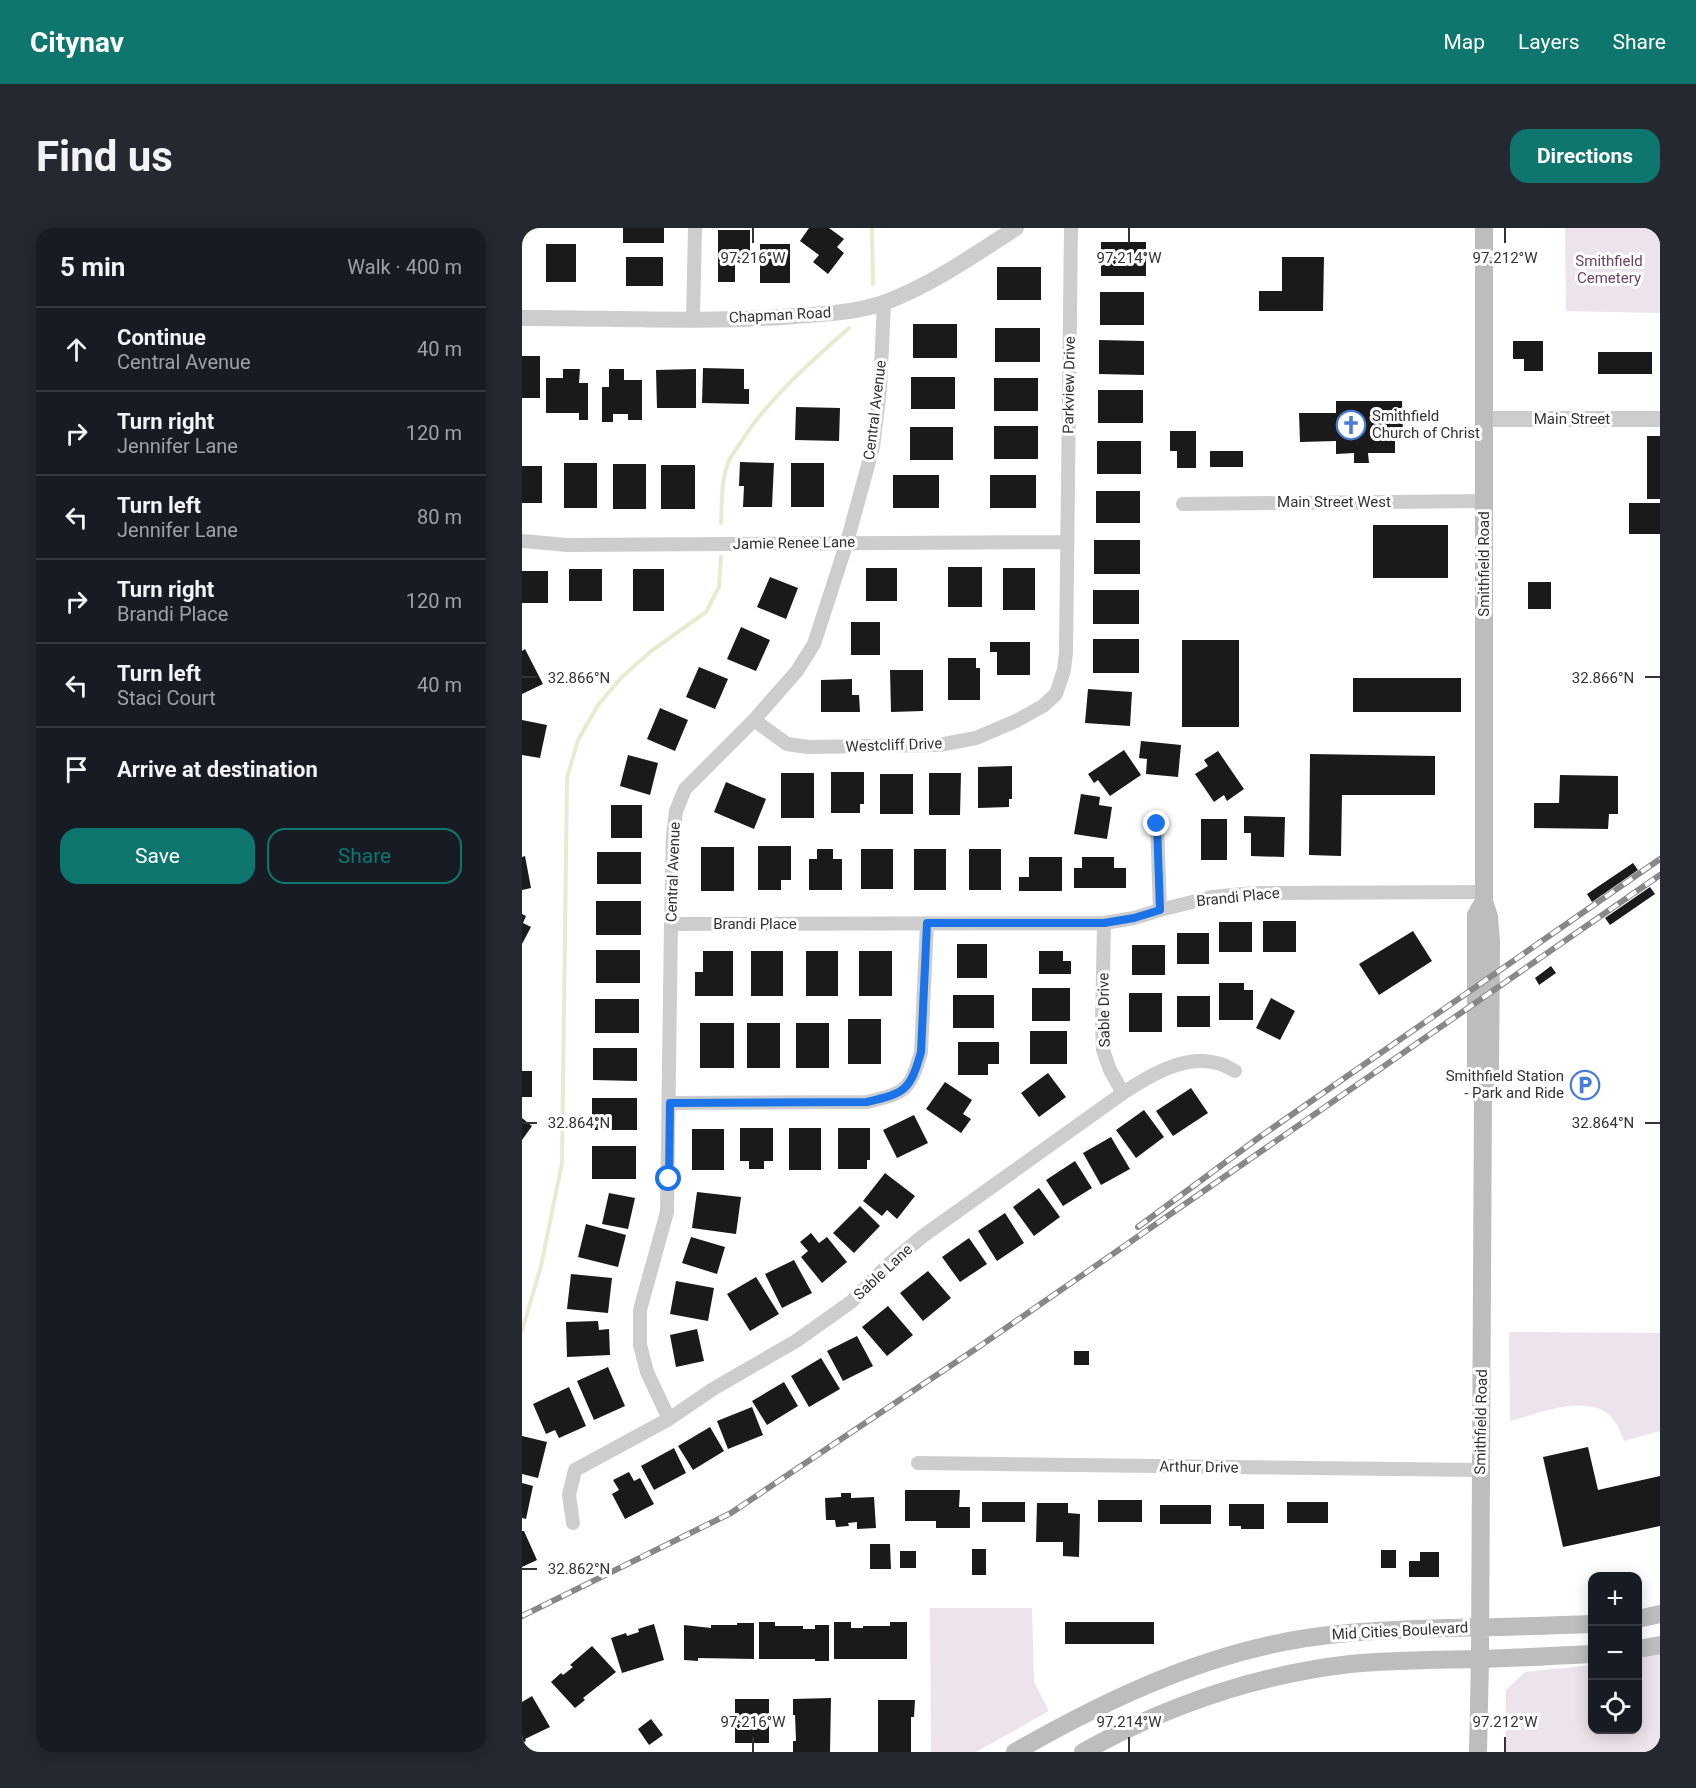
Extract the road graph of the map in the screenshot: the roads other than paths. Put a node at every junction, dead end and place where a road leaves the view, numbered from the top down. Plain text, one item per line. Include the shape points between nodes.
1 (695, 228) edge
2 (1016, 228) edge
3 (1071, 228) edge
4 (1485, 228) edge
5 (884, 303) junction
6 (522, 318) edge
7 (693, 318) junction
8 (1484, 419) junction
9 (1660, 419) edge
10 (1484, 501) junction
11 (1183, 504) dead end
12 (522, 541) edge
13 (847, 542) junction
14 (1066, 542) junction
15 (754, 720) junction
16 (1157, 824) dead end
17 (1484, 896) junction
18 (1160, 910) junction
19 (927, 923) junction
20 (1104, 923) junction
21 (671, 924) junction
22 (1235, 1071) dead end
23 (1123, 1093) junction
24 (670, 1103) junction
25 (669, 1419) junction
26 (918, 1463) dead end
27 (1480, 1470) junction
28 (573, 1523) dead end
29 (1660, 1614) edge
30 (1642, 1618) edge
31 (1588, 1624) edge
32 (1480, 1627) junction
33 (1660, 1645) edge
34 (1642, 1649) edge
35 (1588, 1654) edge
36 (1480, 1659) junction
37 (1015, 1752) edge
38 (1083, 1752) edge
39 (1478, 1752) edge

1 - 7 street
2 - 5 street, Chapman Road via 954,268
3 - 14 street, Parkview Drive
4 - 8 main road, Smithfield Road
5 - 7 street, Chapman Road via 817,314
5 - 13 street, Central Avenue via 873,447
6 - 7 street, Chapman Road
8 - 9 street, Main Street
8 - 10 main road, Smithfield Road
10 - 11 street, Main Street West
10 - 17 main road, Smithfield Road
12 - 13 street, Jamie Renee Lane via 567,545
13 - 14 street, Jamie Renee Lane
13 - 15 street, Central Avenue via 814,644 797,671
14 - 15 street, Westcliff Drive via 1064,670 1056,694 1043,706 976,738 939,745 808,747 787,744
15 - 21 street, Central Avenue via 685,789 676,811
16 - 18 street
17 - 18 street, Brandi Place via 1254,893 1212,897
17 - 27 main road, Smithfield Road via 1476,915 1475,1041 1476,1068 1483,1091
18 - 20 street, Brandi Place
19 - 20 street, Brandi Place
19 - 21 street, Brandi Place
19 - 24 street via 921,1052 906,1089 867,1102
20 - 23 street, Sable Drive via 1103,1050
21 - 24 street, Central Avenue
22 - 23 street, Sable Lane via 1221,1062 1178,1064 1151,1074
23 - 25 street, Sable Lane via 923,1236 851,1302 796,1341
24 - 25 street, Central Avenue via 668,1212 640,1310 640,1345 647,1372
25 - 28 street, Sable Lane via 575,1470 569,1495
26 - 27 street, Arthur Drive
27 - 32 main road, Smithfield Road
29 - 30 main road
31 - 32 main road, Mid Cities Boulevard
32 - 36 main road, Smithfield Road
32 - 37 main road, Mid Cities Boulevard via 1322,1635 1258,1647 1193,1666 1132,1691
33 - 34 main road
35 - 36 main road, Mid Cities Boulevard
36 - 38 main road, Mid Cities Boulevard via 1349,1665 1266,1679 1161,1713
36 - 39 main road, Smithfield Road

